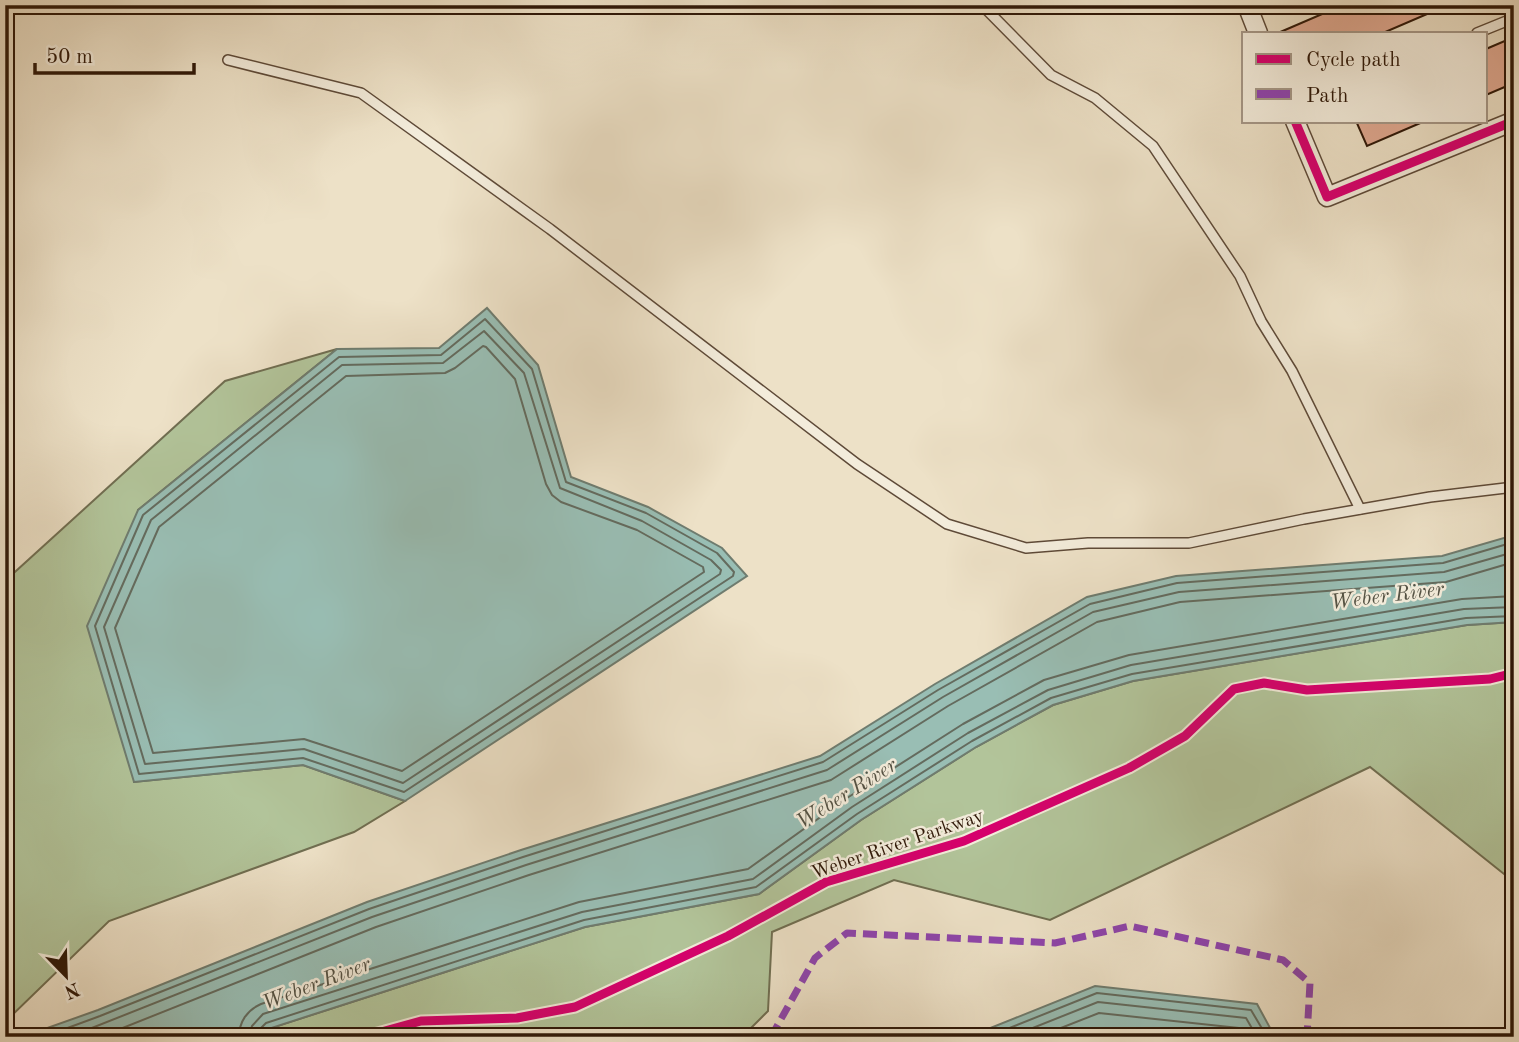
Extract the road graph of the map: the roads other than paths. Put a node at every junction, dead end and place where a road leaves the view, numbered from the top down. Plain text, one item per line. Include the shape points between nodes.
1 (982, 5) edge
2 (1247, 5) edge
3 (1514, 18) edge
4 (1258, 32) edge
5 (1479, 32) edge
6 (228, 60) dead end
7 (1514, 121) edge
8 (1295, 122) edge
9 (1514, 486) edge
10 (1360, 509) junction

1 - 10 lane via 1051,75 1095,98 1153,146 1240,276
2 - 4 street
3 - 5 lane
6 - 10 lane via 361,93 550,229 857,464 947,524 1026,548 1189,543
7 - 8 street via 1327,197
9 - 10 lane

